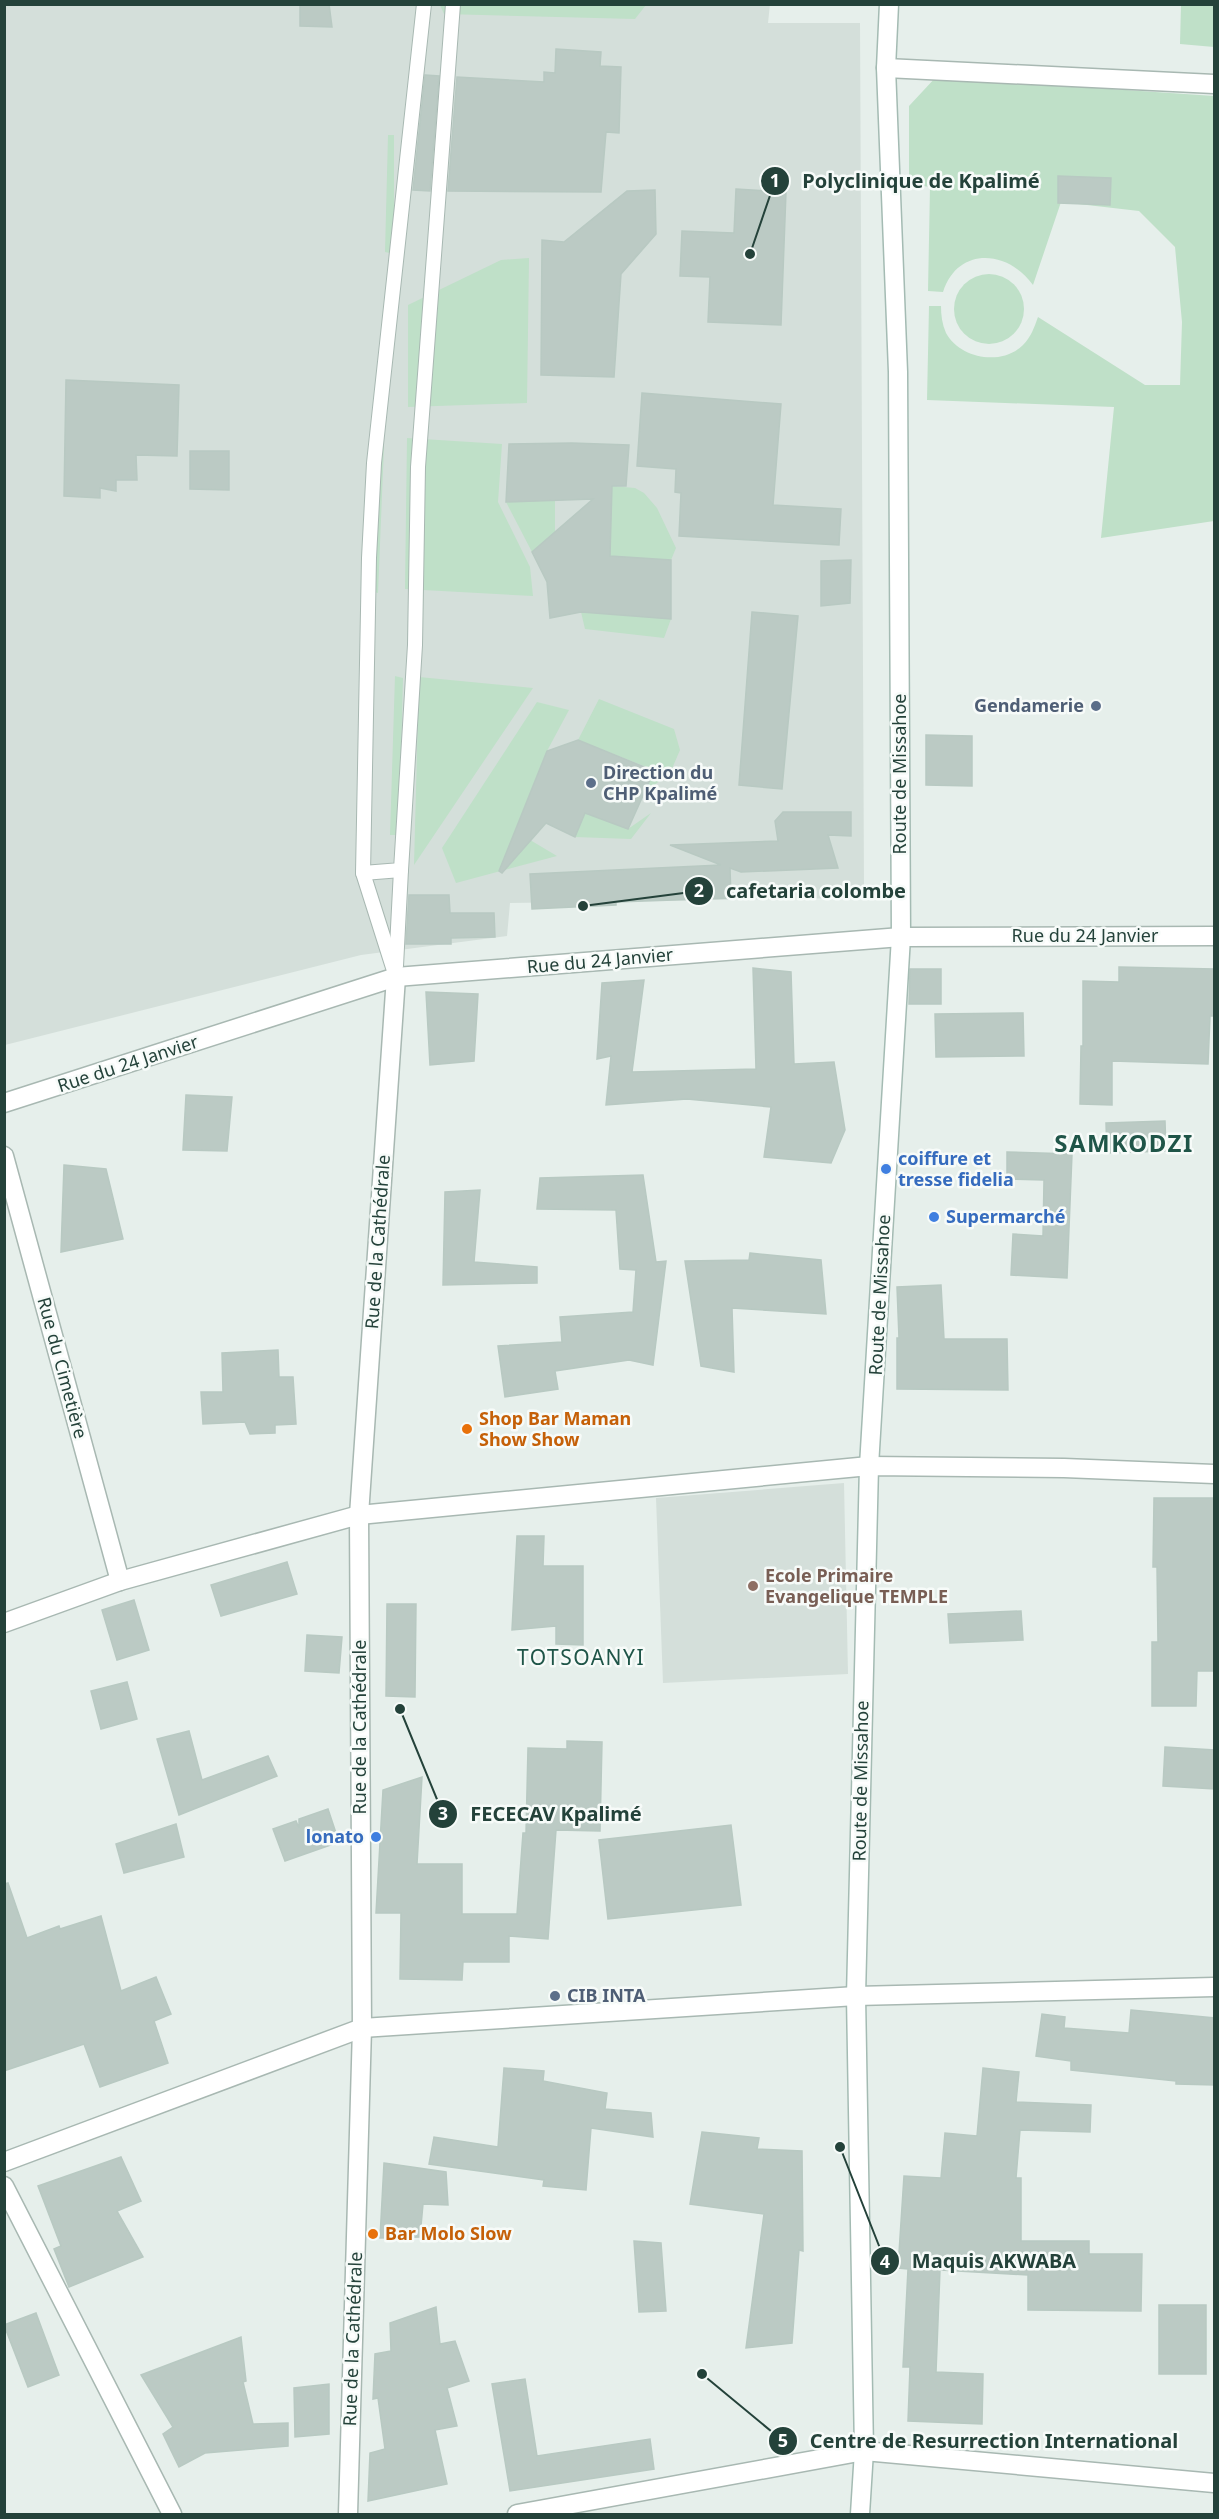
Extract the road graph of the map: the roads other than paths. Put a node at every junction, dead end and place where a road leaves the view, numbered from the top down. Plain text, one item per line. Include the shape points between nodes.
1 (424, 4) edge
2 (453, 4) edge
3 (890, 4) edge
4 (886, 68) junction
5 (1215, 84) edge
6 (401, 870) junction
7 (363, 873) junction
8 (1215, 936) edge
9 (901, 937) junction
10 (396, 977) junction
11 (4, 1103) edge
12 (4, 1156) edge
13 (869, 1466) junction
14 (1215, 1474) edge
15 (359, 1515) junction
16 (120, 1581) junction
17 (4, 1623) edge
18 (1215, 1987) edge
19 (856, 1996) junction
20 (362, 2028) junction
21 (4, 2162) edge
22 (4, 2186) edge
23 (864, 2451) junction
24 (1215, 2483) edge
25 (172, 2514) edge
26 (348, 2514) edge
27 (517, 2514) edge
28 (860, 2514) edge

1 - 7 lane via 374,463
2 - 6 lane via 418,467 415,645
3 - 4 street, Route de Missahoe
4 - 5 street
4 - 9 street, Route de Missahoe via 898,372
6 - 7 lane
6 - 10 lane
7 - 10 lane
8 - 9 street, Rue du 24 Janvier
9 - 10 street, Rue du 24 Janvier
9 - 13 street, Route de Missahoe
10 - 11 street, Rue du 24 Janvier
10 - 15 street, Rue de la Cathédrale
12 - 16 street, Rue du Cimetière
13 - 14 street
13 - 15 street
13 - 19 street, Route de Missahoe
15 - 16 street
15 - 20 street, Rue de la Cathédrale
16 - 17 street
18 - 19 street
19 - 20 street
19 - 23 street, Route de Missahoe
20 - 21 street
20 - 26 street, Rue de la Cathédrale
22 - 25 street
23 - 24 street
23 - 27 street
23 - 28 street, Route de Missahoe

